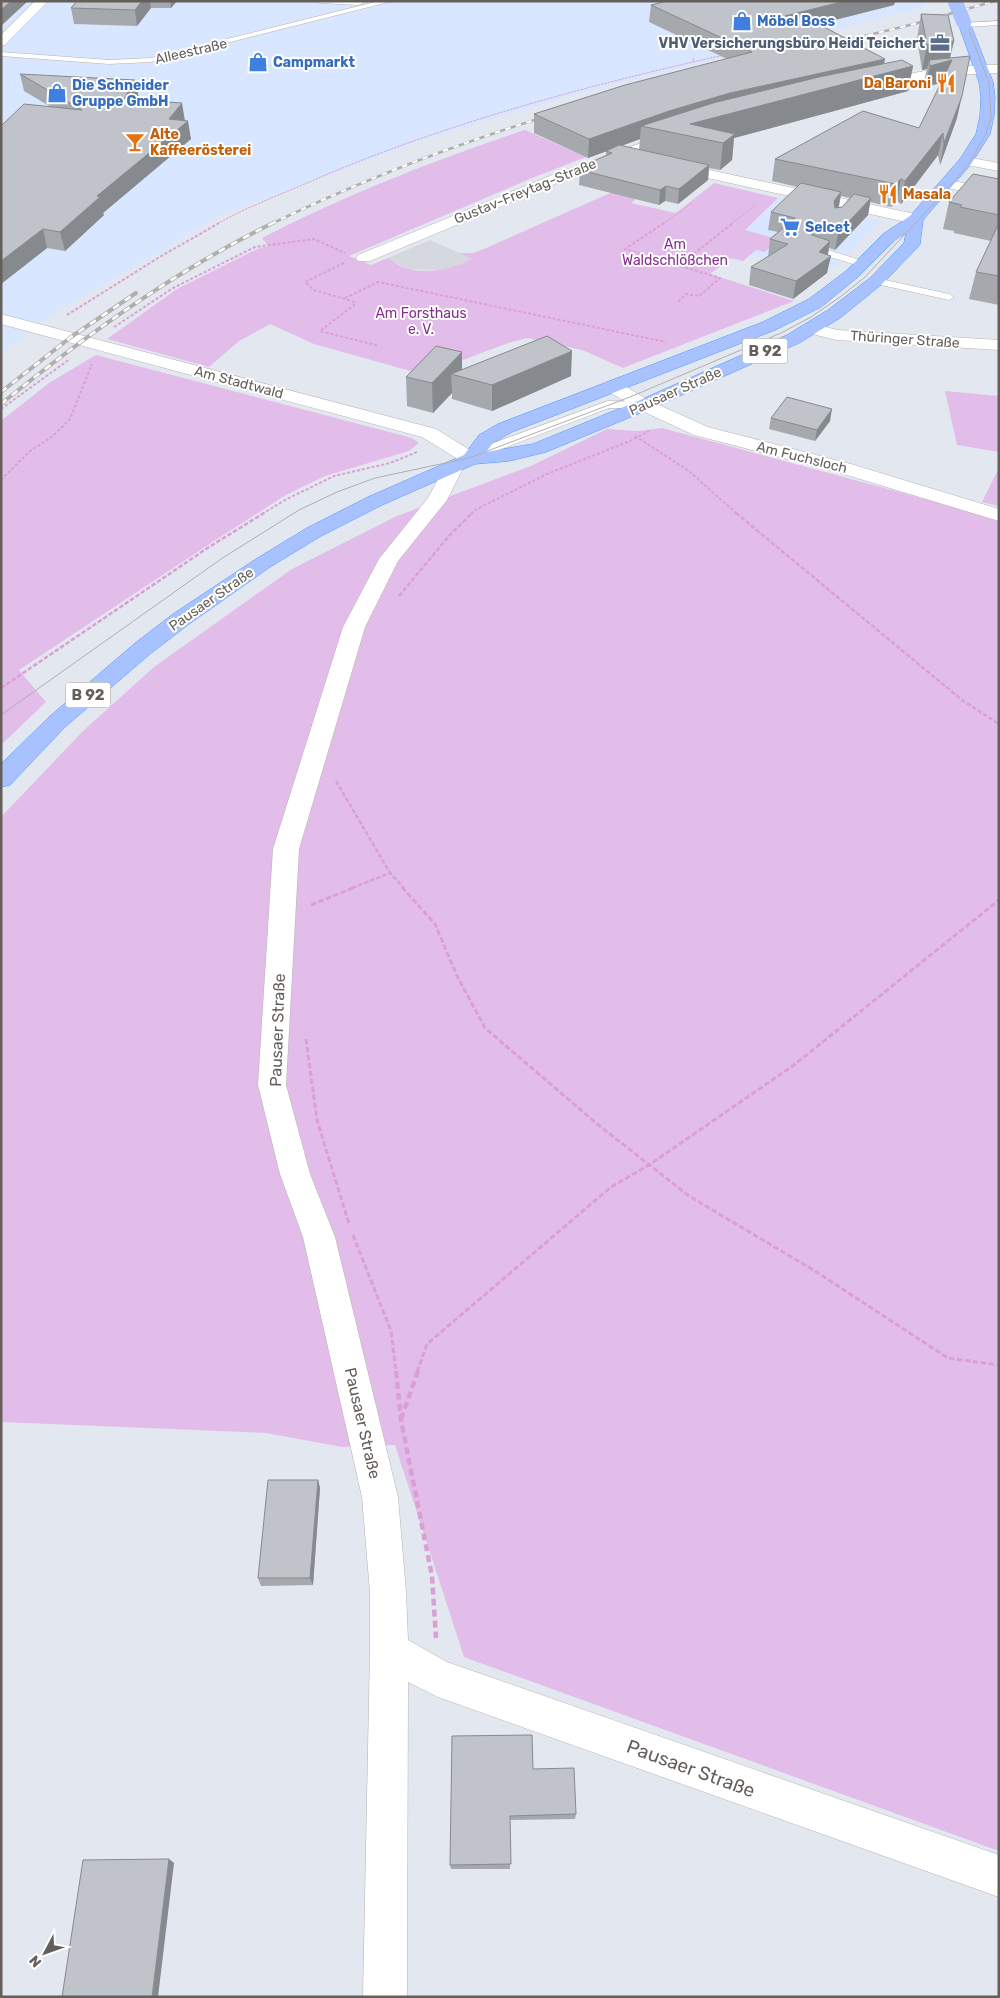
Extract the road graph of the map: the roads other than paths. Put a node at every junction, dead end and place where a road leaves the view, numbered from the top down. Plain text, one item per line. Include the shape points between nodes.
1 (42, 1) edge
2 (320, 1) edge
3 (389, 1) edge
4 (955, 1) edge
5 (377, 4) junction
6 (999, 23) edge
7 (965, 24) junction
8 (1, 42) edge
9 (1, 54) edge
10 (981, 69) junction
11 (999, 70) edge
12 (857, 88) edge
13 (693, 129) edge
14 (618, 154) junction
15 (966, 161) junction
16 (999, 168) edge
17 (948, 184) junction
18 (999, 195) edge
19 (915, 219) junction
20 (812, 245) edge
21 (361, 257) road end
22 (863, 264) junction
23 (876, 281) junction
24 (949, 297) dead end
25 (1, 319) edge
26 (811, 328) junction
27 (999, 345) edge
28 (612, 386) junction
29 (608, 404) junction
30 (644, 405) junction
31 (463, 462) junction
32 (999, 515) edge
33 (1, 779) edge
34 (389, 1650) junction
35 (999, 1876) edge
36 (385, 1997) edge

1 - 8 street
2 - 5 lane, Alleestraße
3 - 5 lane, Alleestraße
4 - 7 main road, Pausaer Straße / B 92, bridge
5 - 9 lane, Alleestraße via 151,60 109,62
6 - 7 lane
7 - 10 main road, Pausaer Straße / B 92
10 - 11 street
10 - 12 street via 930,73
10 - 15 main road, Pausaer Straße / B 92 via 988,98 988,116 982,134
13 - 14 street, Gustav-Freytag-Straße
14 - 19 street via 776,189 846,209
14 - 21 street, Gustav-Freytag-Straße
15 - 16 street
15 - 17 main road, Pausaer Straße / B 92
17 - 18 street
17 - 19 main road, Pausaer Straße / B 92
19 - 22 main road, Pausaer Straße / B 92 via 889,237
19 - 23 main road, Pausaer Straße / B 92 via 912,244
20 - 22 lane
22 - 28 main road, Pausaer Straße / B 92 via 840,285 795,314 706,352
23 - 24 lane
23 - 26 main road, Pausaer Straße / B 92 via 854,300
25 - 31 street, Am Stadtwald via 428,433 442,440
26 - 27 street, Thüringer Straße via 836,335
26 - 30 main road, Pausaer Straße / B 92
28 - 29 lane
28 - 30 street, Am Fuchsloch
28 - 31 main road, Pausaer Straße / B 92 via 505,428 486,439
29 - 30 lane
29 - 31 lane
30 - 31 main road, Pausaer Straße / B 92 via 539,448
30 - 32 street, Am Fuchsloch via 701,431 844,468
31 - 33 main road, Pausaer Straße / B 92 via 314,532 234,582 142,649 57,722
31 - 34 street, Pausaer Straße via 389,559 354,627 286,848 272,1085 295,1174 319,1237 380,1497
34 - 35 street, Pausaer Straße via 438,1678
34 - 36 street, Pausaer Straße

